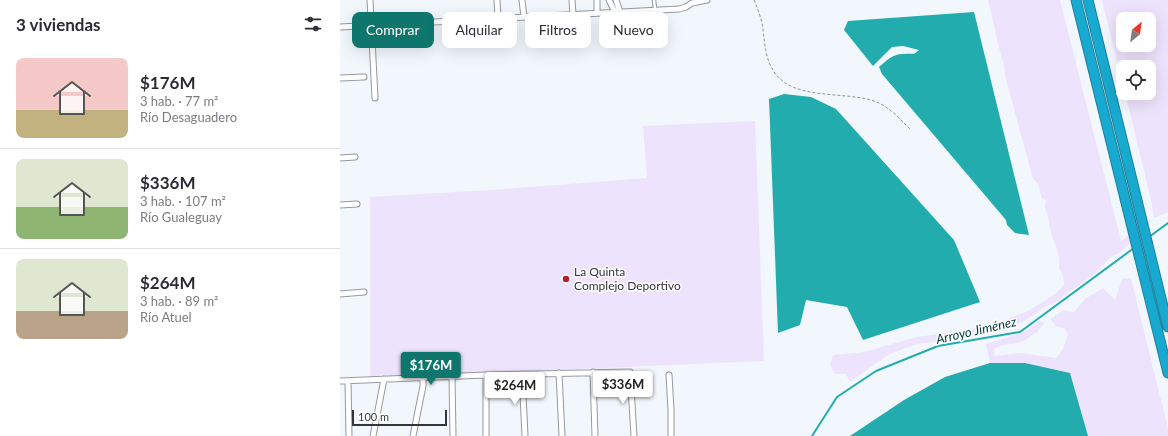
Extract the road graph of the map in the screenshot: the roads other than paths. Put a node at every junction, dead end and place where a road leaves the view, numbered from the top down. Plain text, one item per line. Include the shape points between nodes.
1 (370, 0) edge
2 (497, 0) edge
3 (522, 0) edge
4 (572, 0) edge
5 (597, 0) edge
6 (609, 0) edge
7 (616, 0) edge
8 (654, 0) edge
9 (707, 0) edge
10 (1076, 0) edge
11 (1088, 0) edge
12 (692, 1) edge
13 (655, 10) junction
14 (371, 12) edge
15 (498, 12) edge
16 (573, 12) edge
17 (617, 12) junction
18 (591, 13) edge
19 (597, 13) joint
20 (517, 17) edge
21 (524, 17) joint
22 (340, 27) edge
23 (352, 27) edge
24 (373, 48) edge
25 (364, 77) dead end
26 (340, 78) edge
27 (375, 98) dead end
28 (355, 157) dead end
29 (340, 158) edge
30 (357, 204) dead end
31 (340, 206) edge
32 (364, 292) dead end
33 (340, 294) edge
34 (1168, 327) edge
35 (593, 372) junction
36 (559, 373) junction
37 (1168, 373) edge
38 (522, 374) junction
39 (486, 375) junction
40 (669, 375) dead end
41 (452, 376) junction
42 (423, 378) junction
43 (384, 379) junction
44 (340, 381) edge
45 (348, 381) junction
46 (349, 436) edge
47 (373, 436) edge
48 (413, 436) edge
49 (453, 436) edge
50 (486, 436) edge
51 (525, 436) edge
52 (562, 436) edge
53 (595, 436) edge
54 (634, 436) edge
55 (671, 436) edge

1 - 14 street
2 - 15 street
3 - 21 street
4 - 16 street
5 - 19 street
6 - 17 street
7 - 17 street
8 - 13 lane
9 - 12 street
10 - 37 highway
11 - 34 highway
12 - 13 street via 686,7
13 - 17 street
18 - 19 street
20 - 21 street
22 - 23 street
24 - 27 street
25 - 26 street
28 - 29 street
30 - 31 street
32 - 33 street
35 - 36 street
35 - 53 street
35 - 54 street via 630,372
36 - 38 street
36 - 52 street
38 - 39 street
38 - 51 street
39 - 41 street
39 - 50 street
40 - 55 street
41 - 42 street
41 - 49 street
42 - 43 street
42 - 48 street
43 - 45 street
43 - 47 street
44 - 45 street
45 - 46 street

